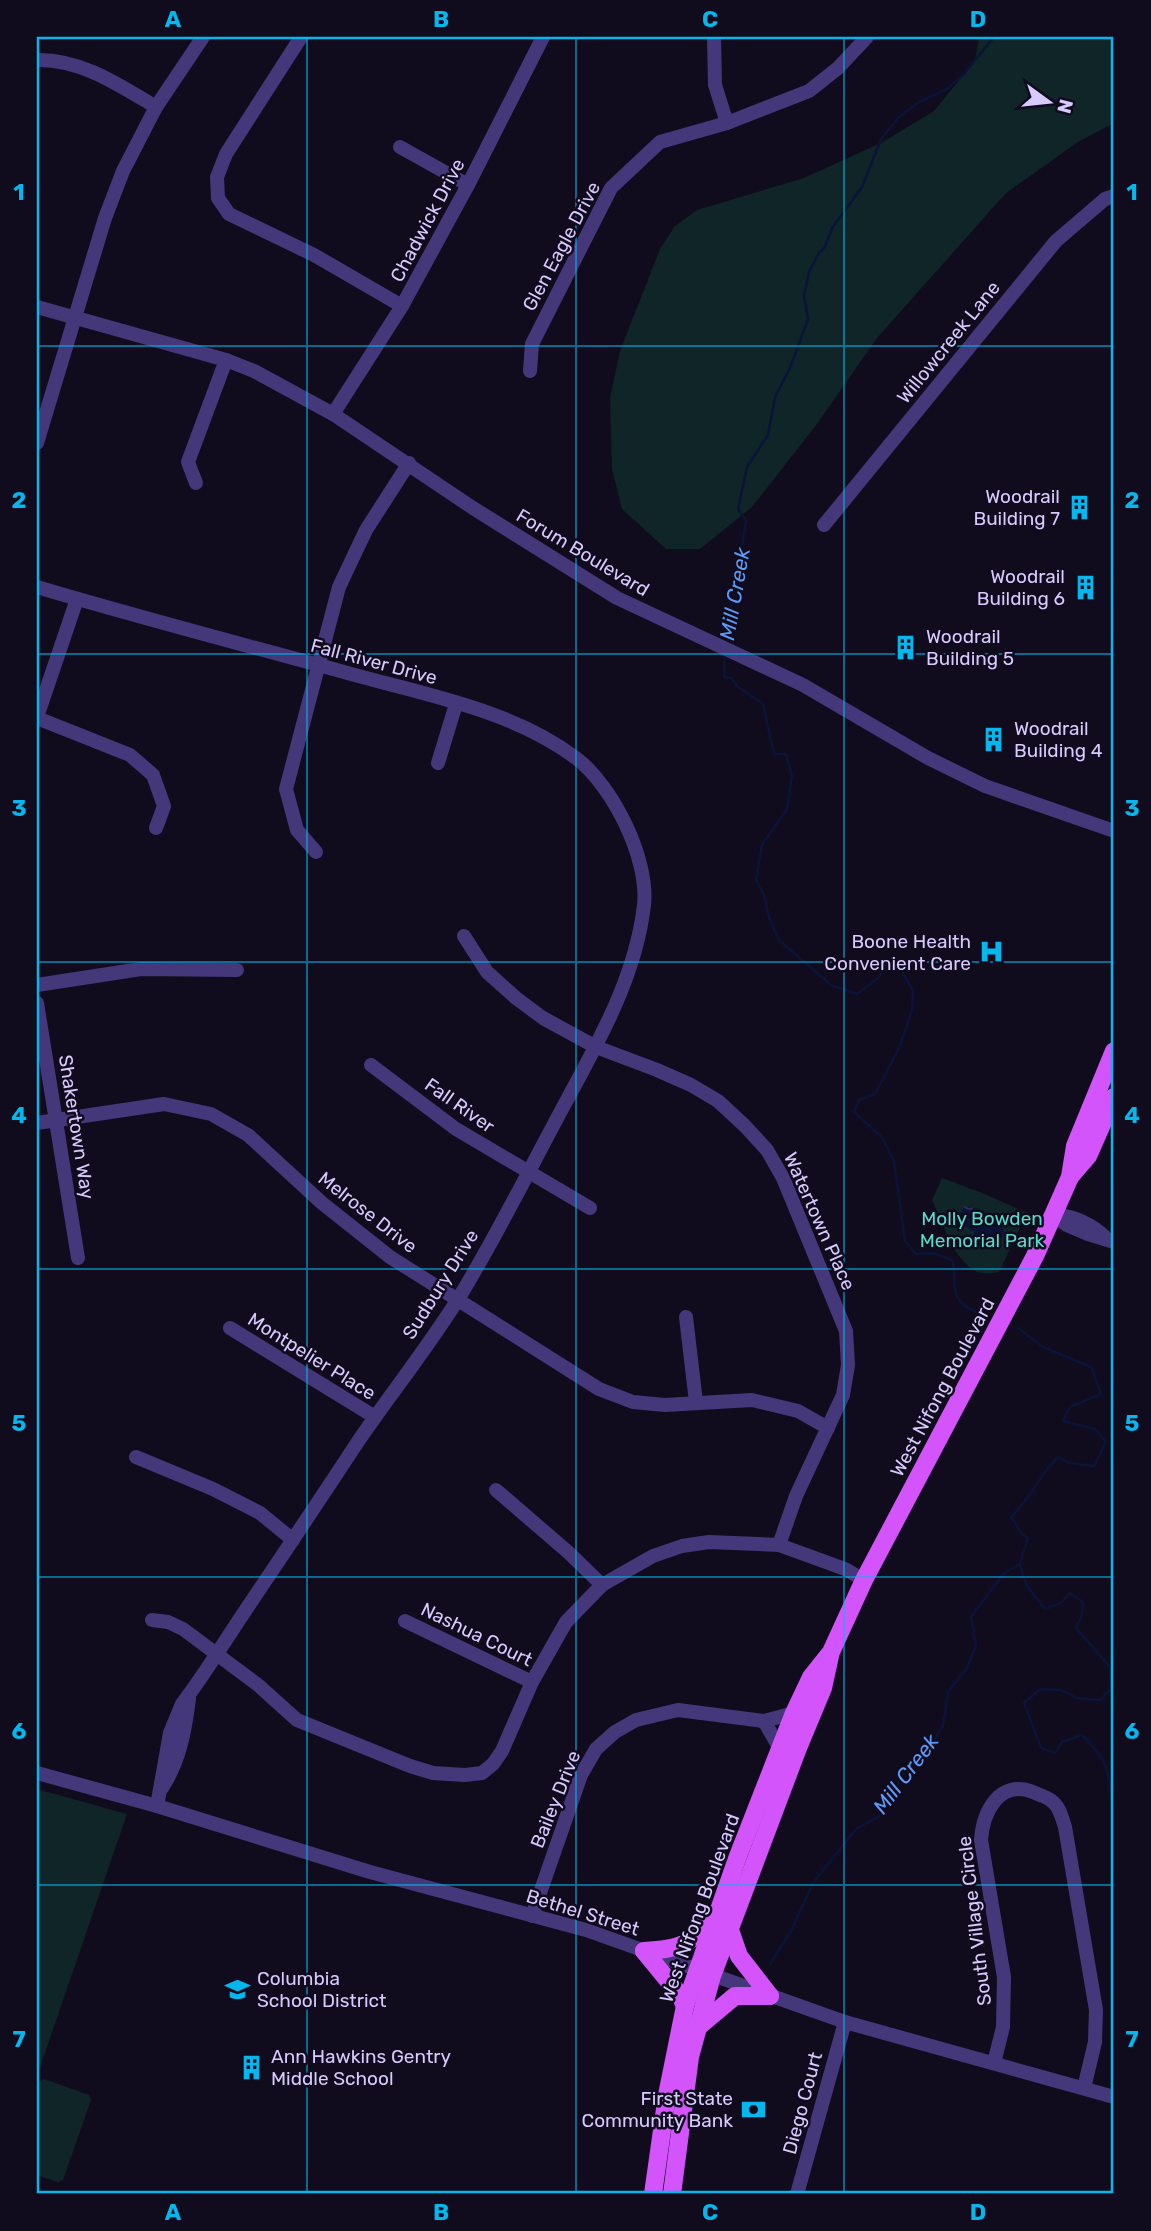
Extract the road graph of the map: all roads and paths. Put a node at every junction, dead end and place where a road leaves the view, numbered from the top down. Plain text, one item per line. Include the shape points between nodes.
1 (202, 37) edge
2 (301, 37) edge
3 (542, 37) edge
4 (714, 37) edge
5 (867, 37) edge
6 (37, 60) edge
7 (156, 107) junction
8 (727, 123) junction
9 (400, 147) dead end
10 (468, 185) junction
11 (1114, 196) edge
12 (402, 306) junction
13 (37, 307) edge
14 (75, 318) junction
15 (226, 360) junction
16 (530, 371) dead end
17 (333, 414) junction
18 (37, 443) edge
19 (409, 463) junction
20 (196, 483) dead end
21 (824, 525) dead end
22 (37, 587) edge
23 (77, 599) junction
24 (319, 665) junction
25 (456, 704) junction
26 (37, 718) edge
27 (438, 763) dead end
28 (156, 828) dead end
29 (1114, 831) edge
30 (316, 852) dead end
31 (638, 860) joint
32 (464, 936) dead end
33 (237, 970) dead end
34 (37, 985) edge
35 (37, 1003) edge
36 (596, 1047) junction
37 (1114, 1051) edge
38 (371, 1065) dead end
39 (1107, 1068) junction
40 (1114, 1097) edge
41 (55, 1118) junction
42 (37, 1123) edge
43 (1101, 1127) junction
44 (529, 1174) junction
45 (1070, 1177) junction
46 (590, 1208) dead end
47 (1052, 1214) junction
48 (1110, 1240) edge
49 (78, 1258) dead end
50 (458, 1298) junction
51 (686, 1317) dead end
52 (230, 1328) dead end
53 (696, 1402) junction
54 (375, 1417) junction
55 (828, 1428) junction
56 (136, 1457) dead end
57 (496, 1490) dead end
58 (293, 1540) junction
59 (779, 1545) junction
60 (864, 1580) junction
61 (602, 1585) junction
62 (152, 1620) dead end
63 (405, 1621) dead end
64 (831, 1652) junction
65 (217, 1654) junction
66 (532, 1682) junction
67 (794, 1713) junction
68 (764, 1721) junction
69 (780, 1749) junction
70 (37, 1773) edge
71 (157, 1807) junction
72 (738, 1856) junction
73 (532, 1916) junction
74 (730, 1930) junction
75 (644, 1951) junction
76 (705, 1974) junction
77 (770, 1996) junction
78 (685, 2006) junction
79 (845, 2022) junction
80 (698, 2027) junction
81 (994, 2063) junction
82 (1084, 2088) junction
83 (1114, 2097) edge
84 (653, 2194) edge
85 (672, 2194) edge
86 (797, 2194) edge

1 - 7 street
2 - 12 street via 226,155 217,177 218,198 229,214 314,255
3 - 10 street, Chadwick Drive
4 - 8 street via 715,85
5 - 8 street, Glen Eagle Drive via 810,91
6 - 7 street via 77,65
7 - 14 street via 104,218
8 - 16 street, Glen Eagle Drive via 660,142 611,188 532,344
9 - 10 street
10 - 12 street, Chadwick Drive
11 - 21 street, Willowcreek Lane via 1056,241
12 - 17 street, Chadwick Drive
13 - 14 street, Forum Boulevard
14 - 15 street, Forum Boulevard
14 - 18 street
15 - 17 street, Forum Boulevard
15 - 20 street via 188,463
17 - 19 street, Forum Boulevard
19 - 24 street via 352,556
19 - 29 street, Forum Boulevard via 617,598 803,685 985,786
22 - 23 street, Fall River Drive
23 - 24 street, Fall River Drive
23 - 26 street
24 - 25 street, Fall River Drive
24 - 30 street via 286,789 297,830
25 - 27 street
25 - 31 street, Fall River Drive via 538,733 580,761 621,813
26 - 28 street via 130,755 153,775 164,806
31 - 36 street, Sudbury Drive via 645,899 639,939
32 - 36 street, Watertown Place via 487,972 516,998
33 - 34 street via 141,969
35 - 41 street, Shakertown Way
36 - 44 street, Sudbury Drive
36 - 55 street, Watertown Place via 691,1085 718,1101 767,1150 846,1331 848,1365 843,1395
37 - 39 main road, West Nifong Boulevard
38 - 44 street, Fall River via 456,1129
39 - 43 main road via 1108,1088 1096,1119
39 - 45 main road, West Nifong Boulevard via 1075,1146
40 - 43 main road, West Nifong Boulevard
41 - 42 street, Melrose Drive
41 - 49 street, Shakertown Way
41 - 50 street, Melrose Drive via 164,1104 211,1114 248,1135 390,1257
43 - 45 main road, West Nifong Boulevard via 1088,1156
44 - 46 street, Fall River
44 - 50 street, Sudbury Drive
45 - 47 main road, West Nifong Boulevard
47 - 48 street via 1091,1224
47 - 60 main road, West Nifong Boulevard via 1007,1310
50 - 53 street, Melrose Drive via 599,1389 633,1402
50 - 54 street, Sudbury Drive
51 - 53 street
52 - 54 street, Montpelier Place
53 - 55 street, Melrose Drive via 752,1400 798,1411
54 - 58 street, Sudbury Drive
55 - 59 street, Watertown Place
56 - 58 street via 260,1513
57 - 61 street
58 - 65 street, Sudbury Drive
59 - 60 street
59 - 61 street via 709,1542 681,1546
60 - 64 main road, West Nifong Boulevard
61 - 66 street via 566,1622
62 - 65 street via 183,1629
63 - 66 street, Nashua Court
64 - 67 main road, West Nifong Boulevard via 811,1677
64 - 74 main road, West Nifong Boulevard via 824,1688
65 - 66 street via 297,1720 433,1773 482,1773 493,1764
65 - 71 street, Sudbury Drive via 176,1715
67 - 68 street, Bailey Drive
67 - 69 main road, West Nifong Boulevard
68 - 69 street
68 - 73 street, Bailey Drive via 678,1710 636,1720 615,1732 596,1749 581,1774
69 - 72 main road, West Nifong Boulevard
70 - 71 street, Bethel Street
71 - 73 street, Bethel Street
72 - 75 main road via 726,1865 704,1925 691,1940 673,1950
72 - 76 main road, West Nifong Boulevard
73 - 75 street, Bethel Street
74 - 76 main road, West Nifong Boulevard
74 - 77 main road via 739,1956
75 - 76 street, Bethel Street
75 - 78 main road
76 - 77 street, Bethel Street
76 - 78 main road, West Nifong Boulevard
76 - 80 main road, West Nifong Boulevard
77 - 79 street, Bethel Street
77 - 80 main road via 735,1996
78 - 84 main road, West Nifong Boulevard
79 - 81 street, Bethel Street
79 - 86 street, Diego Court
80 - 85 main road, West Nifong Boulevard
81 - 82 street, Bethel Street
81 - 82 street, South Village Circle via 1003,2027 1004,1977 982,1824 993,1801 1014,1789 1026,1789 1053,1802 1065,1827 1096,2010 1095,2042
82 - 83 street, Bethel Street

